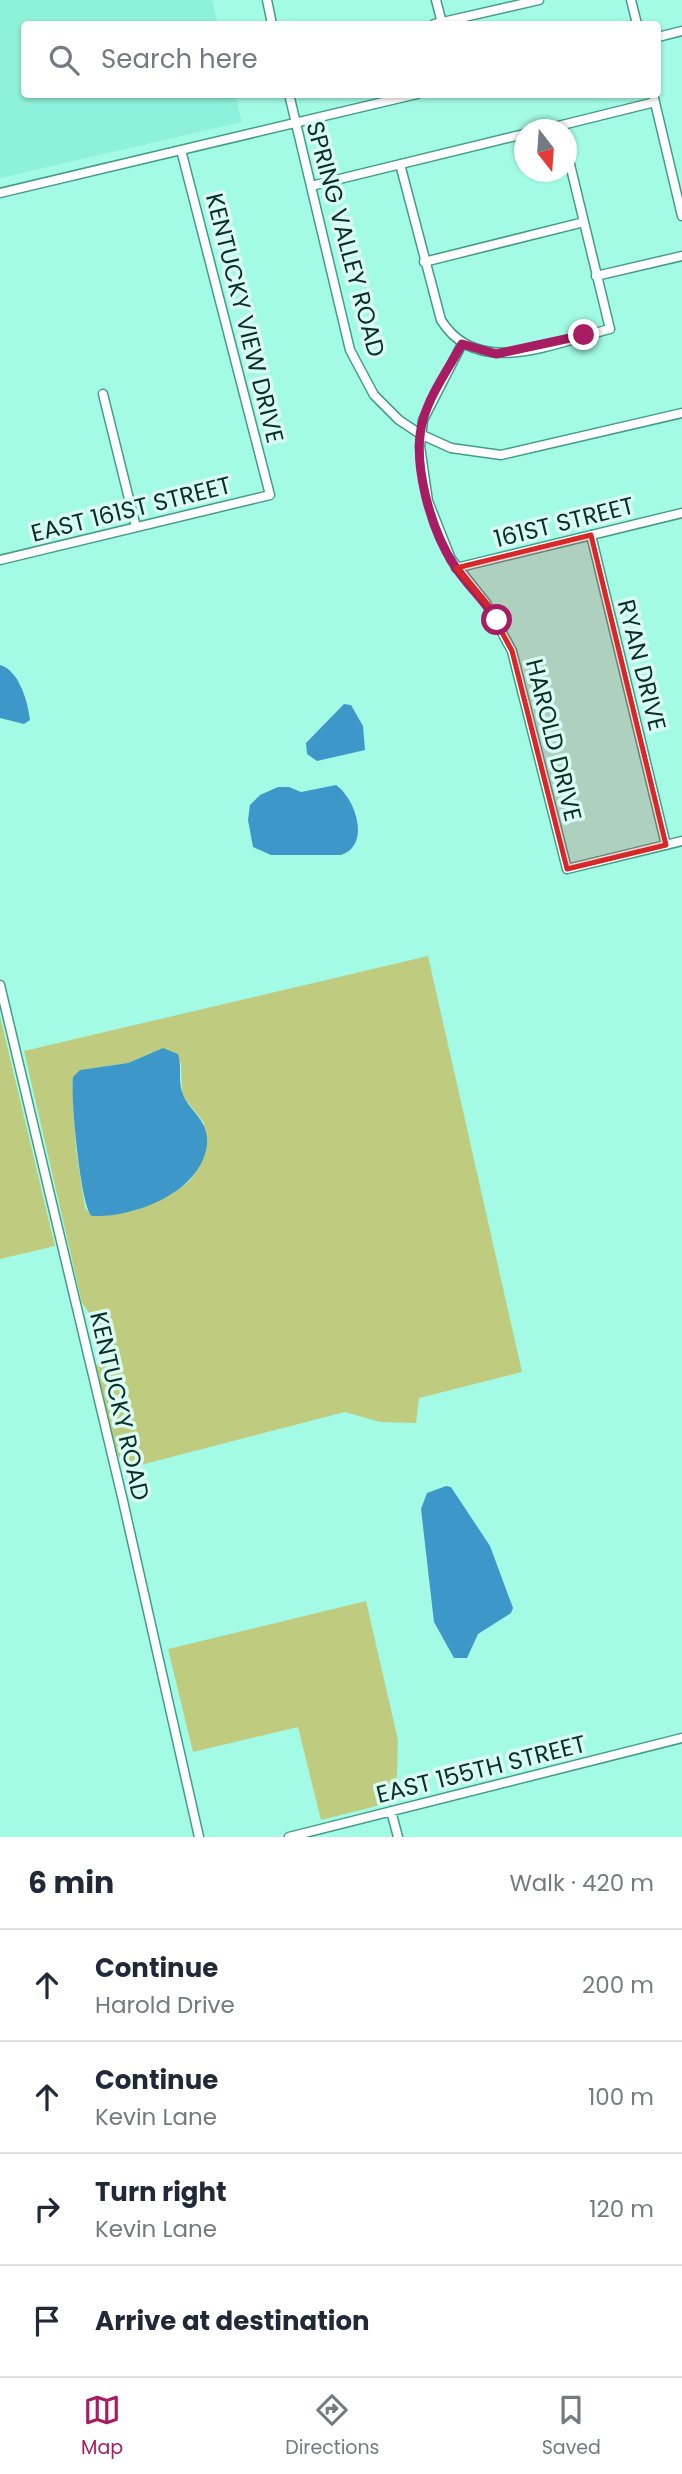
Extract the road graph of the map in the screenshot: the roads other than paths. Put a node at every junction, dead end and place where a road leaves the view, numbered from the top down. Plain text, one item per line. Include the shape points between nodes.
1 (267, 0) edge
2 (436, 0) edge
3 (632, 0) edge
4 (535, 1) edge
5 (271, 21) edge
6 (438, 21) edge
7 (451, 21) edge
8 (637, 21) edge
9 (682, 31) edge
10 (661, 36) edge
11 (290, 98) edge
12 (400, 98) edge
13 (654, 98) edge
14 (577, 122) edge
15 (296, 123) junction
16 (514, 136) edge
17 (181, 150) junction
18 (400, 164) junction
19 (574, 182) edge
20 (311, 186) junction
21 (0, 193) edge
22 (682, 216) edge
23 (584, 222) junction
24 (682, 256) edge
25 (424, 262) junction
26 (596, 276) junction
27 (462, 344) junction
28 (103, 394) dead end
29 (682, 413) edge
30 (420, 434) junction
31 (270, 495) joint
32 (682, 513) edge
33 (136, 527) junction
34 (591, 535) junction
35 (0, 560) edge
36 (456, 568) junction
37 (682, 841) edge
38 (666, 845) junction
39 (0, 985) edge
40 (682, 1738) edge
41 (391, 1811) junction
42 (199, 1837) edge
43 (289, 1837) edge
44 (398, 1837) edge

1 - 5 street
2 - 6 street
3 - 8 street
4 - 7 street
9 - 10 street
11 - 15 street, SPRING VALLEY ROAD
12 - 15 street
13 - 14 street
13 - 22 street
15 - 17 street
15 - 20 street, SPRING VALLEY ROAD
16 - 18 street
17 - 21 street
17 - 31 street, KENTUCKY VIEW DRIVE
18 - 20 street
18 - 25 street
19 - 23 street
20 - 30 street, SPRING VALLEY ROAD via 356,365 385,407
23 - 25 street
23 - 26 street
24 - 26 street
25 - 27 street via 441,320
26 - 27 street via 610,329 507,353 486,354
27 - 30 street via 427,409
28 - 33 street
29 - 30 street, SPRING VALLEY ROAD via 509,454 466,452
30 - 36 street, HAROLD DRIVE via 428,501
31 - 33 street, EAST 161ST STREET
32 - 34 street, 161ST STREET
33 - 35 street, EAST 161ST STREET
34 - 36 street, 161ST STREET
34 - 38 street, RYAN DRIVE
36 - 38 street, HAROLD DRIVE via 486,603 512,651 567,869
37 - 38 street
39 - 42 street, KENTUCKY ROAD
40 - 41 street, EAST 155TH STREET
41 - 43 street, EAST 155TH STREET
41 - 44 street

